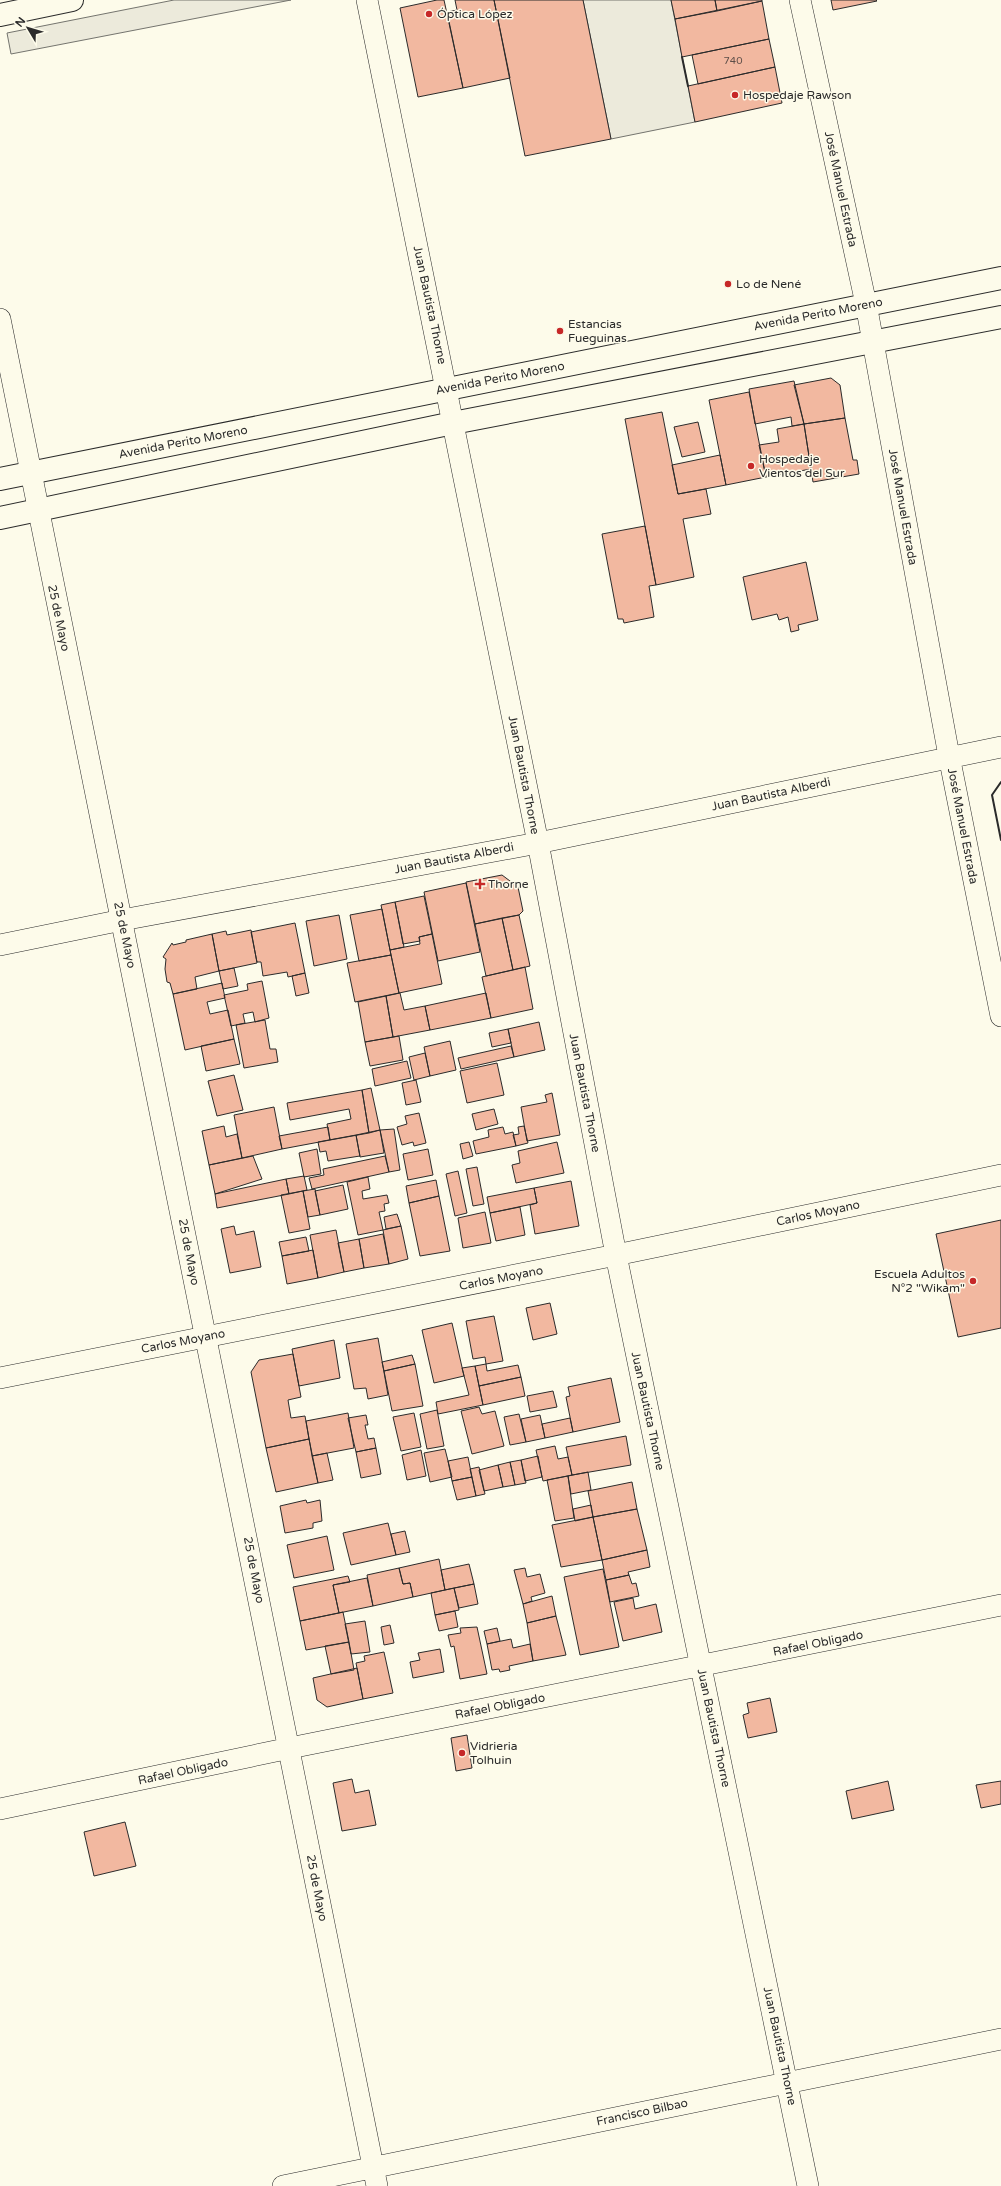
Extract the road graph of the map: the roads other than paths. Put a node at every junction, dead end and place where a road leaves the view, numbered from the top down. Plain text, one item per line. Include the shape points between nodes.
1 (72, 0) edge
2 (368, 0) edge
3 (800, 0) edge
4 (0, 15) edge
5 (1001, 278) edge
6 (866, 304) junction
7 (1001, 318) edge
8 (0, 319) edge
9 (874, 342) junction
10 (447, 388) junction
11 (453, 423) junction
12 (31, 472) junction
13 (0, 479) edge
14 (37, 510) junction
15 (0, 518) edge
16 (1001, 747) edge
17 (949, 756) junction
18 (538, 843) junction
19 (122, 920) junction
20 (0, 945) edge
21 (1001, 1016) edge
22 (1001, 1175) edge
23 (616, 1255) junction
24 (206, 1336) junction
25 (0, 1378) edge
26 (1001, 1606) edge
27 (701, 1666) junction
28 (290, 1748) junction
29 (0, 1809) edge
30 (1001, 2039) edge
31 (788, 2082) junction
32 (375, 2177) edge
33 (283, 2186) edge
34 (808, 2186) edge

1 - 4 street
2 - 10 street, Juan Bautista Thorne
3 - 6 street, José Manuel Estrada
5 - 6 street, Avenida Perito Moreno
6 - 9 street, José Manuel Estrada
6 - 10 street, Avenida Perito Moreno
7 - 9 street
8 - 12 street, 25 de Mayo
9 - 11 street
9 - 17 street, José Manuel Estrada
10 - 11 street, Juan Bautista Thorne
10 - 12 street, Avenida Perito Moreno
11 - 14 street
11 - 18 street, Juan Bautista Thorne
12 - 13 street, Avenida Perito Moreno
12 - 14 street, 25 de Mayo
14 - 15 street
14 - 19 street, 25 de Mayo
16 - 17 street, Juan Bautista Alberdi
17 - 18 street, Juan Bautista Alberdi
17 - 21 street, José Manuel Estrada
18 - 19 street, Juan Bautista Alberdi
18 - 23 street, Juan Bautista Thorne
19 - 20 street, Juan Bautista Alberdi
19 - 24 street, 25 de Mayo
22 - 23 street, Carlos Moyano
23 - 24 street, Carlos Moyano
23 - 27 street, Juan Bautista Thorne
24 - 25 street, Carlos Moyano
24 - 28 street, 25 de Mayo
26 - 27 street, Rafael Obligado
27 - 28 street, Rafael Obligado
27 - 31 street, Juan Bautista Thorne
28 - 29 street, Rafael Obligado
28 - 32 street, 25 de Mayo
30 - 31 street, Francisco Bilbao
31 - 32 street, Francisco Bilbao
31 - 34 street, Juan Bautista Thorne
32 - 33 street, Francisco Bilbao

